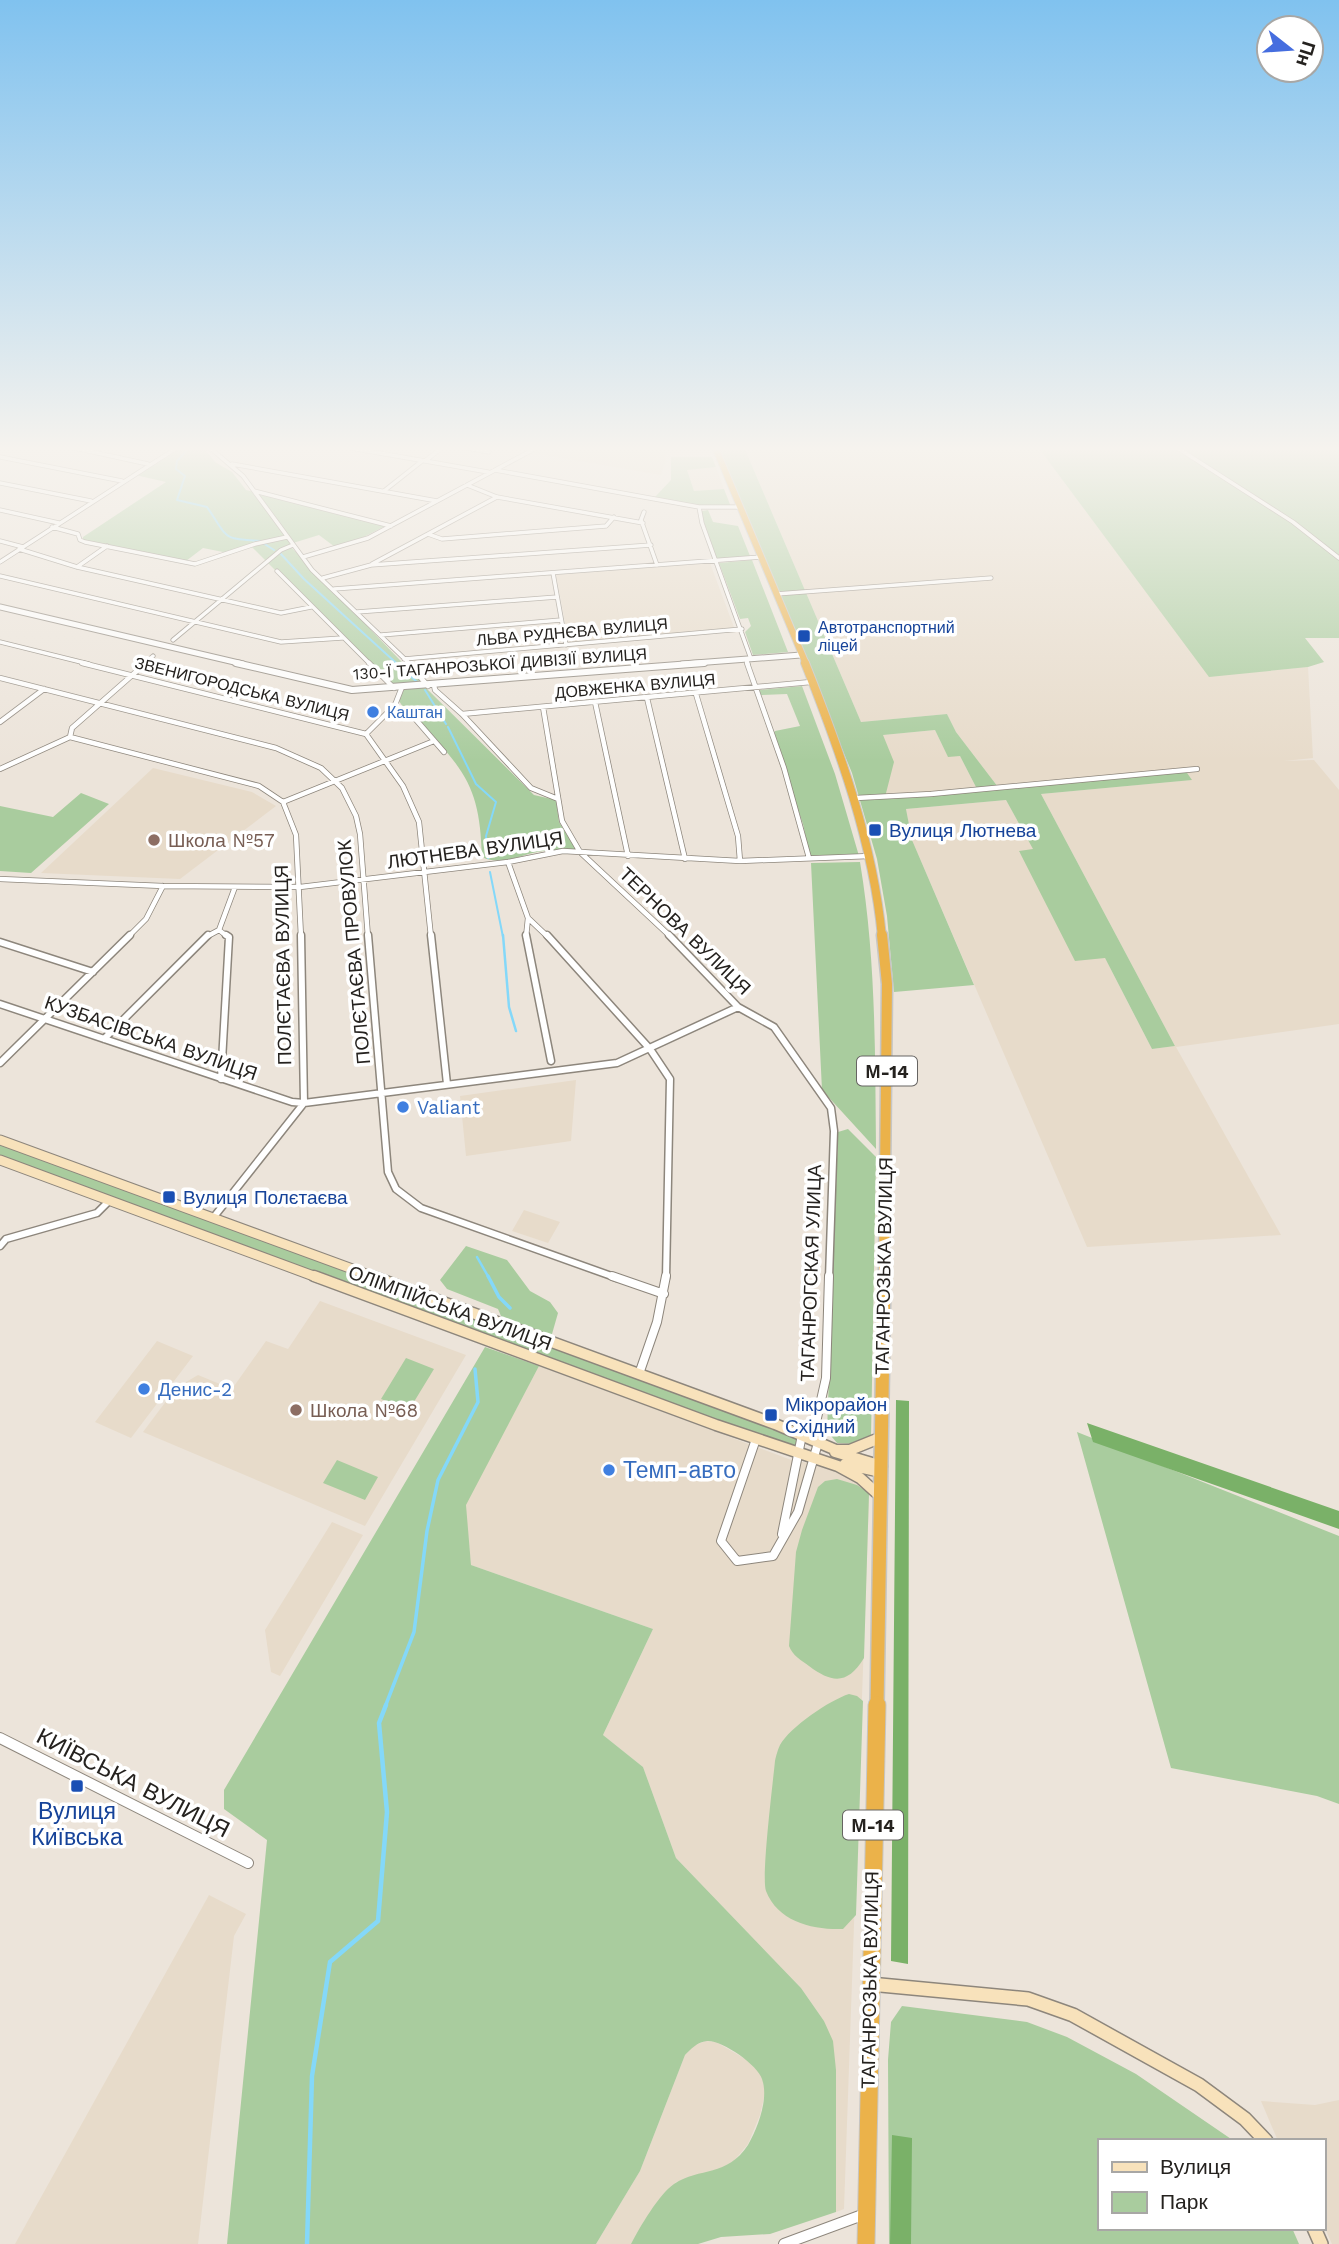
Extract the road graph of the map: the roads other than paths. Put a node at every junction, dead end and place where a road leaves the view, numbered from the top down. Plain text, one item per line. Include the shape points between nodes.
1 (15, 552) edge
2 (32, 552) edge
3 (99, 552) edge
4 (137, 552) edge
5 (232, 552) edge
6 (280, 552) edge
7 (299, 552) edge
8 (320, 552) edge
9 (395, 552) edge
10 (557, 552) edge
11 (653, 552) edge
12 (713, 552) edge
13 (759, 552) edge
14 (303, 556) junction
15 (761, 557) junction
16 (716, 561) junction
17 (0, 562) edge
18 (370, 565) junction
19 (657, 565) junction
20 (77, 567) junction
21 (277, 571) dead end
22 (553, 573) junction
23 (0, 576) edge
24 (323, 578) junction
25 (991, 578) dead end
26 (334, 589) junction
27 (776, 594) junction
28 (557, 597) junction
29 (224, 599) junction
30 (0, 607) edge
31 (311, 607) junction
32 (358, 612) junction
33 (561, 620) junction
34 (195, 622) junction
35 (742, 629) junction
36 (381, 635) junction
37 (342, 638) junction
38 (173, 640) dead end
39 (0, 642) edge
40 (566, 645) junction
41 (801, 655) junction
42 (153, 656) dead end
43 (404, 659) junction
44 (748, 659) junction
45 (130, 675) junction
46 (0, 678) edge
47 (811, 682) junction
48 (431, 685) junction
49 (402, 687) junction
50 (394, 688) junction
51 (756, 688) junction
52 (44, 689) junction
53 (696, 694) junction
54 (647, 698) junction
55 (595, 702) junction
56 (99, 703) junction
57 (543, 707) junction
58 (411, 714) dead end
59 (462, 714) junction
60 (0, 722) edge
61 (366, 734) junction
62 (70, 737) junction
63 (434, 741) junction
64 (444, 752) dead end
65 (386, 758) junction
66 (0, 769) edge
67 (1197, 769) dead end
68 (337, 779) junction
69 (558, 799) junction
70 (856, 799) junction
71 (283, 802) junction
72 (580, 852) junction
73 (628, 856) junction
74 (871, 856) junction
75 (809, 858) junction
76 (685, 859) junction
77 (740, 861) junction
78 (508, 862) junction
79 (426, 873) junction
80 (0, 879) edge
81 (365, 881) junction
82 (163, 886) junction
83 (235, 887) junction
84 (300, 887) junction
85 (528, 918) junction
86 (219, 930) junction
87 (0, 942) edge
88 (93, 972) junction
89 (0, 1004) edge
90 (738, 1007) junction
91 (45, 1019) junction
92 (104, 1039) junction
93 (650, 1049) junction
94 (551, 1060) dead end
95 (0, 1063) edge
96 (221, 1079) junction
97 (447, 1084) junction
98 (381, 1092) junction
99 (304, 1103) junction
100 (834, 1131) joint
101 (0, 1140) edge
102 (0, 1160) edge
103 (109, 1201) junction
104 (213, 1218) junction
105 (201, 1234) junction
106 (0, 1246) edge
107 (664, 1294) junction
108 (639, 1374) junction
109 (630, 1392) junction
110 (882, 1437) junction
111 (755, 1439) junction
112 (815, 1442) junction
113 (807, 1456) junction
114 (832, 1462) junction
115 (881, 1469) junction
116 (881, 1497) junction
117 (782, 1536) junction
118 (0, 1738) edge
119 (248, 1863) dead end
120 (870, 1984) junction
121 (1264, 2139) edge
122 (866, 2214) junction
123 (864, 2243) edge
124 (784, 2244) edge

1 - 17 street
2 - 20 street
3 - 20 street
4 - 5 street via 200,564
6 - 29 street
7 - 14 street
8 - 14 street
9 - 18 street
10 - 18 street
11 - 19 street
12 - 16 street
13 - 15 highway, ТАГАНРОЗЬКА ВУЛИЦЯ / М-14
14 - 24 street
15 - 16 street
15 - 27 highway, ТАГАНРОЗЬКА ВУЛИЦЯ / М-14
16 - 19 street
16 - 35 street
18 - 24 street
19 - 22 street
20 - 29 street
21 - 31 street
22 - 26 street
22 - 28 street
23 - 34 street
24 - 26 street
25 - 27 street
26 - 32 street
27 - 41 highway, ТАГАНРОЗЬКА ВУЛИЦЯ / М-14
28 - 32 street
28 - 33 street
29 - 31 street via 281,613
29 - 34 street
30 - 50 street, 130-Ї ТАГАНРОЗЬКОЇ ДИВІЗІЇ ВУЛИЦЯ via 352,691
31 - 37 street
32 - 36 street
33 - 36 street
33 - 40 street
34 - 37 street via 281,642
34 - 38 street
35 - 40 street, ЛЬВА РУДНЄВА ВУЛИЦЯ
35 - 44 street
36 - 43 street
37 - 50 street
39 - 45 street, ЗВЕНИГОРОДСЬКА ВУЛИЦЯ
40 - 43 street, ЛЬВА РУДНЄВА ВУЛИЦЯ
41 - 44 street, 130-Ї ТАГАНРОЗЬКОЇ ДИВІЗІЇ ВУЛИЦЯ
41 - 47 highway, ТАГАНРОЗЬКА ВУЛИЦЯ / М-14
42 - 45 street
43 - 48 street
44 - 48 street, 130-Ї ТАГАНРОЗЬКОЇ ДИВІЗІЇ ВУЛИЦЯ
44 - 51 street
45 - 56 street
45 - 61 street, ЗВЕНИГОРОДСЬКА ВУЛИЦЯ
46 - 52 street, ПОЛЄТАЄВА ПРОВУЛОК
47 - 51 street, ДОВЖЕНКА ВУЛИЦЯ
47 - 70 highway, ТАГАНРОЗЬКА ВУЛИЦЯ / М-14
48 - 49 street, 130-Ї ТАГАНРОЗЬКОЇ ДИВІЗІЇ ВУЛИЦЯ
48 - 59 street
49 - 50 street, 130-Ї ТАГАНРОЗЬКОЇ ДИВІЗІЇ ВУЛИЦЯ
49 - 61 street via 395,705
51 - 53 street, ДОВЖЕНКА ВУЛИЦЯ
51 - 75 street
52 - 56 street, ПОЛЄТАЄВА ПРОВУЛОК
52 - 60 street
53 - 54 street, ДОВЖЕНКА ВУЛИЦЯ
53 - 77 street via 738,836
54 - 55 street, ДОВЖЕНКА ВУЛИЦЯ
54 - 76 street
55 - 57 street, ДОВЖЕНКА ВУЛИЦЯ
55 - 73 street
56 - 62 street via 70,730
56 - 68 street, ПОЛЄТАЄВА ПРОВУЛОК via 291,752
57 - 59 street, ДОВЖЕНКА ВУЛИЦЯ
57 - 69 street, ТЕРНОВА ВУЛИЦЯ
58 - 63 street
59 - 69 street via 531,788
61 - 65 street, ЗВЕНИГОРОДСЬКА ВУЛИЦЯ
62 - 66 street
62 - 71 street via 251,783
63 - 64 street
63 - 65 street
65 - 68 street
65 - 79 street, ЗВЕНИГОРОДСЬКА ВУЛИЦЯ via 414,805
67 - 70 street
68 - 71 street
68 - 81 street, ПОЛЄТАЄВА ПРОВУЛОК via 358,822
69 - 72 street, ТЕРНОВА ВУЛИЦЯ via 562,821
70 - 74 highway, ТАГАНРОЗЬКА ВУЛИЦЯ / М-14
71 - 84 street, ПОЛЄТАЄВА ВУЛИЦЯ via 296,835
72 - 73 street, ЛЮТНЕВА ВУЛИЦЯ
72 - 78 street, ЛЮТНЕВА ВУЛИЦЯ via 543,853
72 - 90 street, ТЕРНОВА ВУЛИЦЯ via 660,925
73 - 76 street, ЛЮТНЕВА ВУЛИЦЯ
74 - 75 street, ЛЮТНЕВА ВУЛИЦЯ
74 - 110 highway, ТАГАНРОЗЬКА ВУЛИЦЯ / М-14 via 884,930 887,984
75 - 77 street, ЛЮТНЕВА ВУЛИЦЯ
76 - 77 street, ЛЮТНЕВА ВУЛИЦЯ
78 - 79 street, ЛЮТНЕВА ВУЛИЦЯ
78 - 85 street
79 - 81 street, ЛЮТНЕВА ВУЛИЦЯ
79 - 97 street, ЗВЕНИГОРОДСЬКА ВУЛИЦЯ
80 - 82 street, ЛЮТНЕВА ВУЛИЦЯ
81 - 84 street, ЛЮТНЕВА ВУЛИЦЯ
81 - 98 street, ПОЛЄТАЄВА ПРОВУЛОК
82 - 83 street, ЛЮТНЕВА ВУЛИЦЯ
82 - 88 street via 146,919
83 - 84 street, ЛЮТНЕВА ВУЛИЦЯ
83 - 86 street
84 - 99 street, ПОЛЄТАЄВА ВУЛИЦЯ
85 - 93 street
85 - 94 street via 525,930
86 - 92 street via 207,935
86 - 96 street via 229,937
87 - 88 street
88 - 91 street
89 - 91 street, КУЗБАСІВСЬКА ВУЛИЦЯ
90 - 93 street, КУЗБАСІВСЬКА ВУЛИЦЯ
90 - 100 street, ТЕРНОВА ВУЛИЦЯ via 774,1027 786,1041 831,1108
91 - 92 street, КУЗБАСІВСЬКА ВУЛИЦЯ
91 - 95 street
92 - 96 street, КУЗБАСІВСЬКА ВУЛИЦЯ
93 - 97 street, КУЗБАСІВСЬКА ВУЛИЦЯ via 617,1063
93 - 107 street via 670,1085
96 - 99 street, КУЗБАСІВСЬКА ВУЛИЦЯ
97 - 98 street, КУЗБАСІВСЬКА ВУЛИЦЯ
98 - 99 street, КУЗБАСІВСЬКА ВУЛИЦЯ
98 - 107 street, ПОЛЄТАЄВА ПРОВУЛОК via 388,1172 396,1189 411,1203
99 - 104 street
100 - 112 street, ТАГАНРОГСКАЯ УЛИЦА via 826,1378
101 - 104 main road, ОЛІМПІЙСЬКА ВУЛИЦЯ
102 - 103 main road, ОЛІМПІЙСЬКА ВУЛИЦЯ
103 - 105 main road, ОЛІМПІЙСЬКА ВУЛИЦЯ
103 - 106 street via 97,1213 6,1239
104 - 105 main road
104 - 108 main road, ОЛІМПІЙСЬКА ВУЛИЦЯ
105 - 109 main road, ОЛІМПІЙСЬКА ВУЛИЦЯ
107 - 108 street
108 - 109 main road
108 - 112 main road, ОЛІМПІЙСЬКА ВУЛИЦЯ
109 - 111 main road, ОЛІМПІЙСЬКА ВУЛИЦЯ
110 - 112 main road, ОЛІМПІЙСЬКА ВУЛИЦЯ via 850,1450
110 - 115 highway, ТАГАНРОЗЬКА ВУЛИЦЯ / М-14
111 - 113 main road, ОЛІМПІЙСЬКА ВУЛИЦЯ
111 - 117 street via 721,1541 737,1562 773,1556
112 - 113 main road, ТАГАНРОГСКАЯ УЛИЦА
112 - 115 main road
113 - 114 main road, ОЛІМПІЙСЬКА ВУЛИЦЯ
113 - 117 street via 784,1514
113 - 117 street via 798,1512
114 - 115 main road
114 - 116 main road, ОЛІМПІЙСЬКА ВУЛИЦЯ via 858,1475
115 - 116 highway, ТАГАНРОЗЬКА ВУЛИЦЯ / М-14
116 - 120 highway, ТАГАНРОЗЬКА ВУЛИЦЯ / М-14
118 - 119 street, КИЇВСЬКА ВУЛИЦЯ
120 - 121 main road via 1028,1999 1073,2015 1199,2085
120 - 122 highway, ТАГАНРОЗЬКА ВУЛИЦЯ / М-14
122 - 123 highway, ТАГАНРОЗЬКА ВУЛИЦЯ / М-14
122 - 124 street

